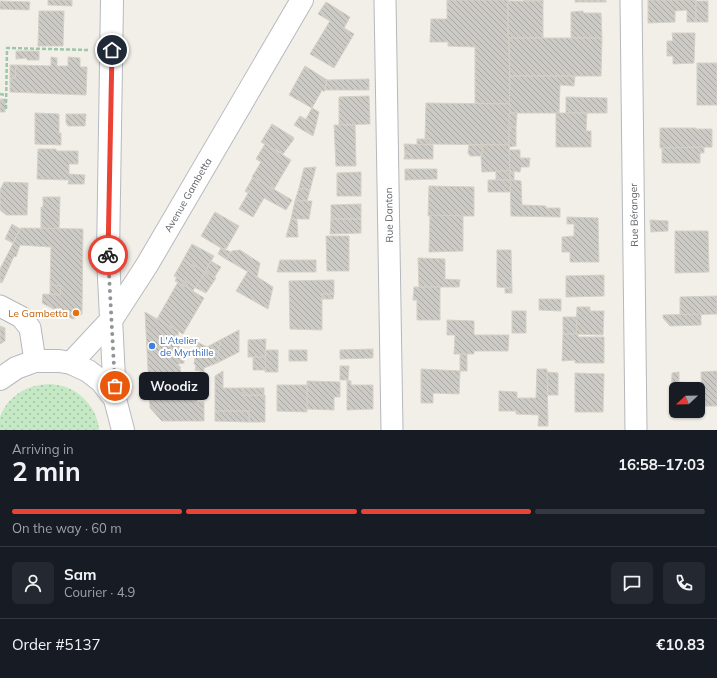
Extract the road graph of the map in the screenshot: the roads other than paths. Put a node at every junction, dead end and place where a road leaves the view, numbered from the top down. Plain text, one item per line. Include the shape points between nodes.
1 (112, 0) edge
2 (302, 0) edge
3 (385, 0) edge
4 (631, 0) edge
5 (0, 306) edge
6 (112, 319) junction
7 (35, 361) junction
8 (71, 363) junction
9 (0, 379) edge
10 (115, 399) junction
11 (123, 430) edge
12 (392, 430) edge
13 (636, 430) edge

1 - 6 street via 108,257
2 - 6 street, Avenue Gambetta
3 - 12 street, Rue Danton
4 - 13 street, Rue Béranger
5 - 7 street via 21,317 30,328
6 - 8 street, Avenue Gambetta
6 - 10 street
7 - 8 street
7 - 9 street via 16,368
8 - 10 street via 101,381
10 - 11 street

